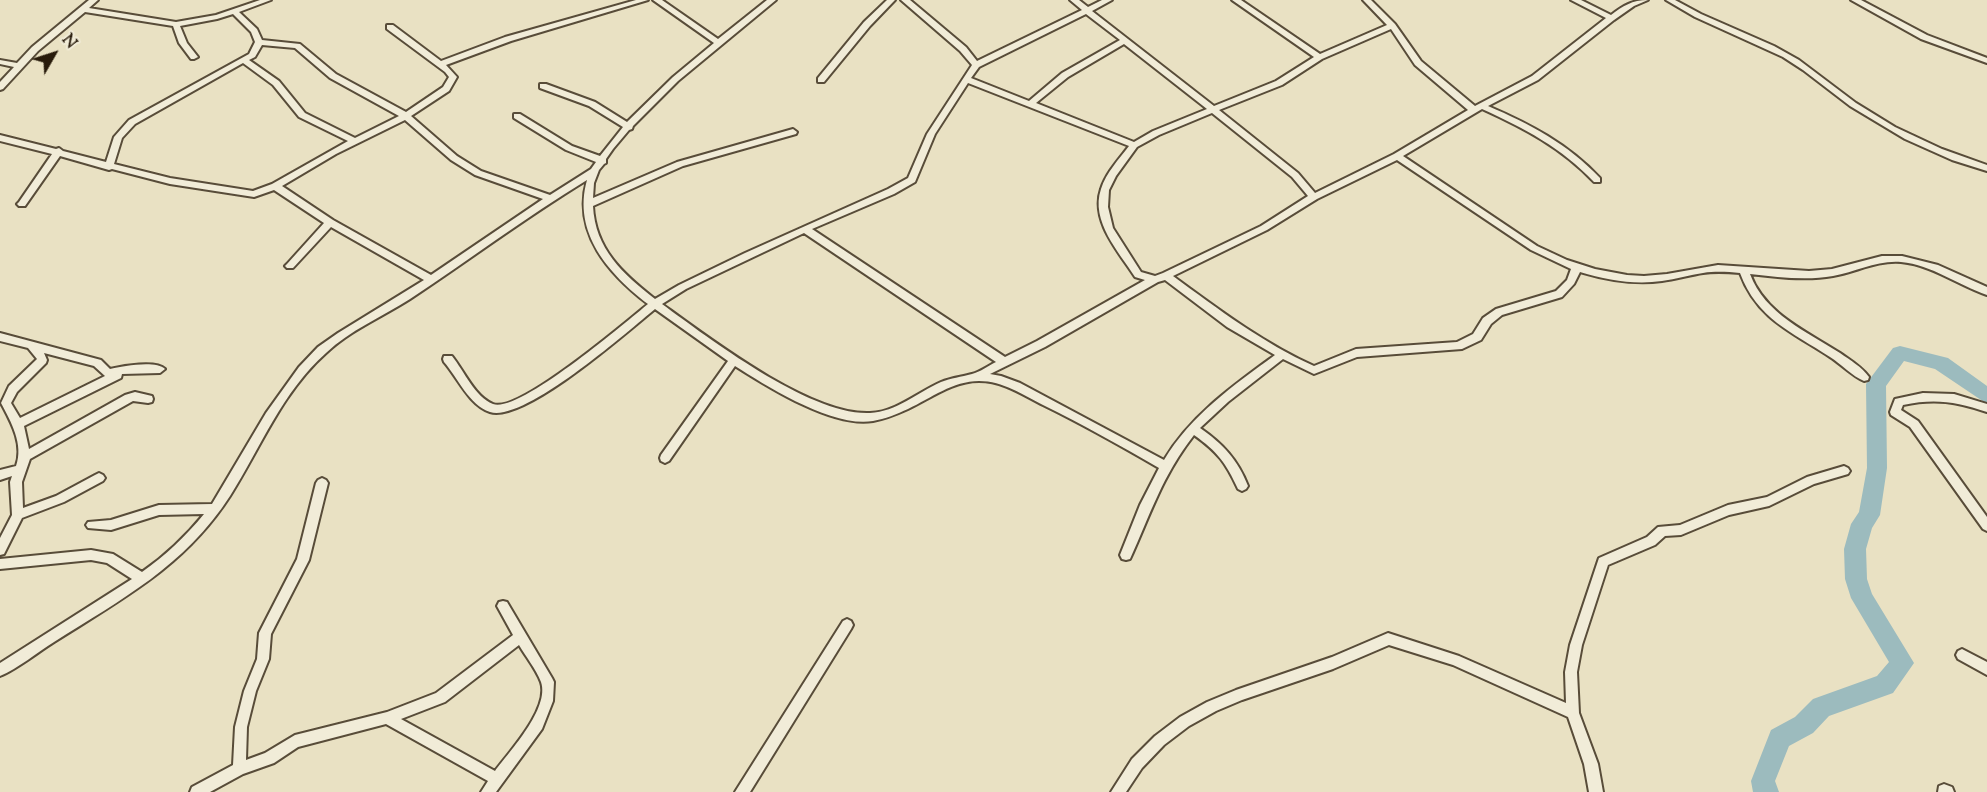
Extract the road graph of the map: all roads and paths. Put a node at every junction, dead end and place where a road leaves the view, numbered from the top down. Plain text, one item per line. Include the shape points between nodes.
1 (94, 0) edge
2 (267, 0) edge
3 (644, 0) edge
4 (657, 0) edge
5 (772, 0) edge
6 (891, 0) edge
7 (905, 0) edge
8 (1074, 0) edge
9 (1108, 0) edge
10 (1236, 0) edge
11 (1367, 0) edge
12 (1575, 0) edge
13 (1644, 0) edge
14 (1670, 0) edge
15 (1855, 0) edge
16 (82, 9) junction
17 (1087, 10) junction
18 (235, 12) junction
19 (1611, 18) junction
20 (176, 24) junction
21 (1392, 26) junction
22 (390, 27) dead end
23 (1125, 40) junction
24 (259, 42) junction
25 (719, 43) junction
26 (194, 57) dead end
27 (1318, 57) junction
28 (245, 61) junction
29 (1987, 61) edge
30 (0, 62) edge
31 (440, 64) junction
32 (976, 65) junction
33 (19, 66) junction
34 (966, 79) junction
35 (821, 80) dead end
36 (543, 86) dead end
37 (0, 87) edge
38 (1030, 104) junction
39 (1477, 108) junction
40 (1214, 111) junction
41 (406, 116) junction
42 (517, 116) dead end
43 (629, 127) junction
44 (793, 132) dead end
45 (0, 138) edge
46 (354, 141) junction
47 (1134, 145) junction
48 (59, 151) junction
49 (1397, 156) junction
50 (603, 161) junction
51 (109, 167) junction
52 (1987, 168) edge
53 (594, 171) junction
54 (1597, 180) dead end
55 (275, 186) junction
56 (1314, 197) junction
57 (550, 198) junction
58 (22, 204) dead end
59 (588, 204) junction
60 (330, 222) junction
61 (805, 229) junction
62 (290, 266) dead end
63 (1576, 267) junction
64 (1745, 272) junction
65 (1166, 276) junction
66 (432, 279) junction
67 (1155, 279) junction
68 (1987, 291) edge
69 (655, 304) junction
70 (0, 337) edge
71 (33, 348) junction
72 (1282, 355) junction
73 (448, 358) dead end
74 (734, 360) junction
75 (1004, 362) junction
76 (129, 369) junction
77 (160, 369) dead end
78 (977, 376) junction
79 (1864, 377) dead end
80 (4, 395) edge
81 (148, 399) dead end
82 (1987, 408) edge
83 (18, 424) junction
84 (1193, 429) junction
85 (25, 456) junction
86 (665, 458) dead end
87 (1167, 467) junction
88 (19, 470) junction
89 (1844, 471) dead end
90 (0, 475) edge
91 (99, 478) dead end
92 (322, 483) dead end
93 (1242, 486) dead end
94 (214, 509) junction
95 (18, 515) junction
96 (92, 525) dead end
97 (1987, 526) edge
98 (0, 550) edge
99 (1126, 555) dead end
100 (0, 564) edge
101 (141, 578) junction
102 (503, 606) dead end
103 (847, 625) dead end
104 (519, 638) junction
105 (1962, 655) dead end
106 (1987, 669) edge
107 (0, 670) edge
108 (1573, 713) junction
109 (387, 718) junction
110 (239, 769) junction
111 (497, 779) junction
112 (197, 792) edge
113 (488, 792) edge
114 (742, 792) edge
115 (1118, 792) edge
116 (1596, 792) edge

1 - 16 street
2 - 18 street
3 - 31 street via 508,39
4 - 25 street
5 - 25 street
6 - 35 street
7 - 32 street via 963,49
8 - 17 street
9 - 17 street
10 - 27 street
11 - 21 street
12 - 19 street
13 - 19 street
14 - 52 street via 1787,56 1891,127 1948,157
15 - 29 street via 1924,37
16 - 20 street
16 - 33 street
17 - 23 street
17 - 32 street
18 - 20 street
18 - 24 street
19 - 39 street via 1536,78
20 - 26 street
21 - 27 street
21 - 39 street via 1418,63
22 - 31 street
23 - 38 street via 1073,69
23 - 40 street
24 - 28 street
24 - 41 street via 297,46 333,76
25 - 43 street
27 - 40 street via 1279,83
28 - 46 street via 276,83 302,115
28 - 51 street via 132,122 118,137
30 - 33 street
31 - 41 street via 451,74 451,82 430,102
32 - 34 street
33 - 37 street
34 - 38 street
34 - 61 street via 931,134 912,180
36 - 43 street via 592,104
38 - 47 street
39 - 49 street
39 - 54 street via 1554,141
40 - 47 street
40 - 56 street
41 - 46 street
41 - 57 street via 454,158 478,173
42 - 50 street via 569,148
43 - 50 street
44 - 59 street via 681,164
45 - 48 street
46 - 55 street
47 - 67 street via 1112,175 1103,207 1108,228 1131,266 1138,275
48 - 51 street
48 - 58 street
49 - 56 street
49 - 63 street via 1534,248
50 - 53 street
51 - 55 street via 246,194
53 - 57 street
53 - 59 street
55 - 60 street
56 - 65 street via 1264,228
57 - 66 street
59 - 69 street via 591,230 602,252 626,280
60 - 62 street
60 - 66 street
61 - 69 street
61 - 75 street
63 - 64 street via 1631,279 1718,268
63 - 72 street via 1571,282 1559,294 1499,312 1487,321 1477,337 1458,346 1356,353 1314,370
64 - 68 street via 1809,276 1904,259
64 - 79 street via 1747,283 1767,309
65 - 67 street
65 - 72 street via 1231,324
66 - 94 street via 321,350 269,418
67 - 75 street
69 - 73 street via 622,333 522,402 504,410 491,409 474,395
69 - 74 street
70 - 71 street
71 - 76 street via 97,363 108,373
71 - 80 street via 42,360
72 - 84 street via 1219,403
74 - 78 street via 826,409 853,418 873,417 956,379
74 - 86 street
75 - 78 street
76 - 77 street
76 - 83 street
78 - 87 street via 1002,380
80 - 83 street
81 - 85 street via 129,398
82 - 97 street via 1964,398 1929,395 1899,402 1895,412 1914,424
83 - 85 street
84 - 87 street
84 - 93 street via 1228,456
85 - 88 street
87 - 99 street
88 - 90 street
88 - 95 street via 15,493
89 - 108 street via 1811,480 1769,501 1728,510 1681,530 1662,531 1651,542 1603,562 1576,645 1571,672
91 - 95 street
92 - 110 street via 303,560 265,633 263,659 241,728
94 - 96 street via 159,510 111,525
94 - 101 street via 193,536
95 - 98 street
100 - 101 street via 91,555 109,558
101 - 107 street
102 - 104 street
103 - 114 street
104 - 109 street via 440,699
104 - 111 street via 548,682 547,701 537,724
105 - 106 street
108 - 115 street via 1455,660 1388,639 1335,662 1233,696 1194,715 1162,735 1143,754
108 - 116 street via 1591,764
109 - 110 street via 295,741 269,758
109 - 111 street
110 - 112 street
111 - 113 street

